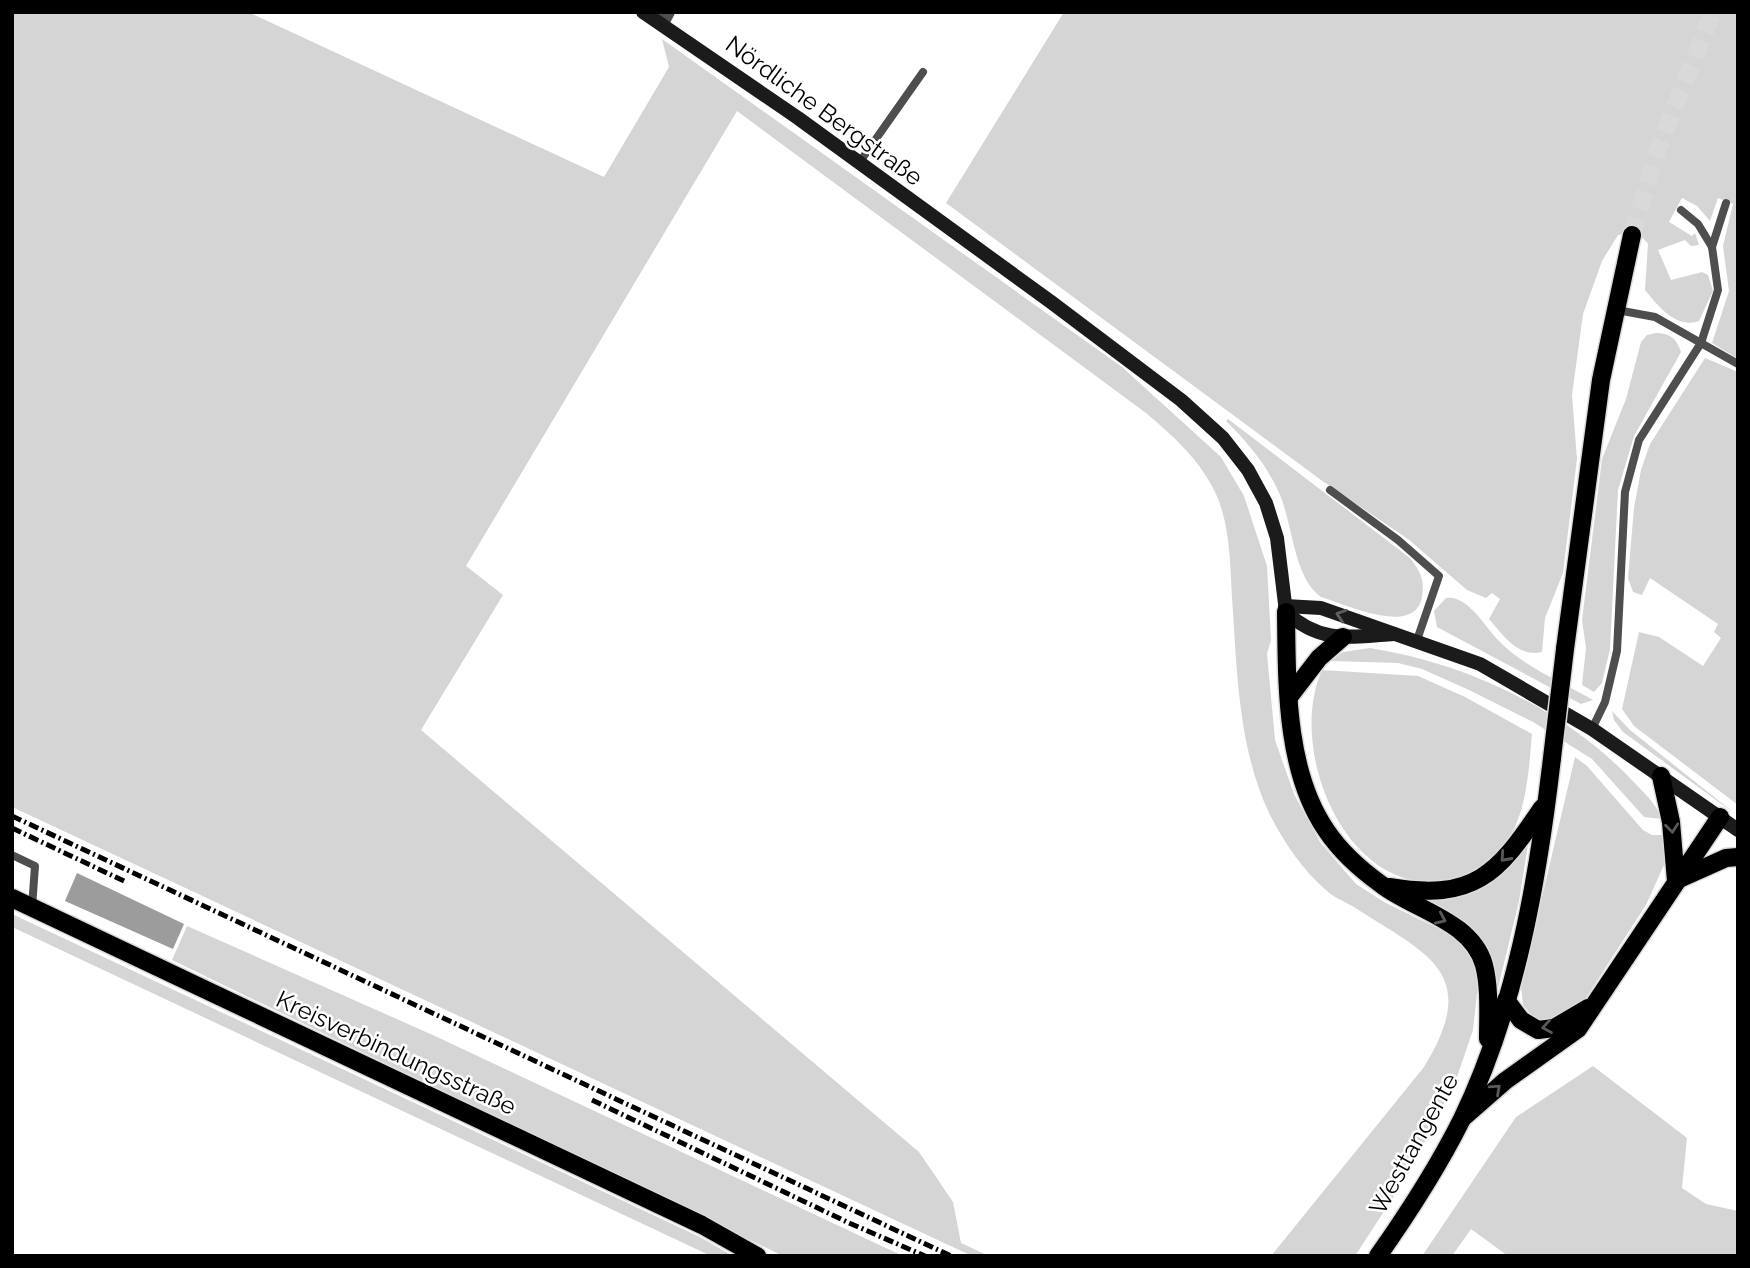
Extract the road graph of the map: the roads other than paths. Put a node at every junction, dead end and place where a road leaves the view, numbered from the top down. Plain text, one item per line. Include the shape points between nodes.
1 (643, 12) edge
2 (665, 17) edge
3 (923, 72) dead end
4 (859, 163) junction
5 (1726, 203) dead end
6 (1681, 210) dead end
7 (1632, 235) tunnel mouth
8 (1709, 252) junction
9 (1614, 309) junction
10 (1701, 343) junction
11 (1738, 364) edge
12 (1330, 490) dead end
13 (1286, 609) junction
14 (1394, 634) junction
15 (1343, 638) junction
16 (1417, 640) junction
17 (1289, 697) junction
18 (1592, 729) junction
19 (1661, 776) junction
20 (1545, 803) junction
21 (1720, 817) junction
22 (1738, 830) edge
23 (12, 855) edge
24 (1738, 858) edge
25 (1676, 881) junction
26 (1382, 885) junction
27 (12, 898) edge
28 (32, 907) junction
29 (1507, 1000) junction
30 (1593, 1004) junction
31 (1489, 1054) junction
32 (1462, 1119) junction
33 (757, 1256) edge
34 (1378, 1256) edge

1 - 2 main road, Nördliche Bergstraße
2 - 4 main road, Nördliche Bergstraße
3 - 4 lane
4 - 13 main road, Nördliche Bergstraße via 1181,400 1223,438 1266,503 1277,538
5 - 8 lane
6 - 8 lane via 1699,224
7 - 9 main road, Westtangente
8 - 10 lane via 1718,290
9 - 10 lane via 1655,317
9 - 20 main road, Westtangente, bridge
10 - 11 lane
10 - 18 lane via 1639,440 1625,492 1617,650 1605,702
12 - 16 lane via 1439,576
14 -> 13 main road via 1321,608
13 - 15 main road via 1313,632
13 - 17 main road
14 - 15 main road
14 - 16 main road
15 - 17 main road via 1319,658
16 - 18 main road via 1480,664
17 - 26 main road via 1305,786 1325,829 1350,859
18 - 19 main road
19 - 21 main road
19 -> 25 main road
20 -> 26 main road via 1500,864 1473,884 1420,892
20 - 29 main road, Westtangente via 1530,903
21 - 22 main road
21 - 25 main road
23 - 28 lane via 35,866
24 - 25 main road via 1726,858
25 - 30 main road
26 -> 31 main road via 1420,910 1453,924 1472,941 1484,964
27 - 28 main road, Kreisverbindungsstraße
28 - 33 main road, Kreisverbindungsstraße via 702,1225
30 -> 29 main road via 1554,1028 1538,1030 1521,1020
29 - 31 main road, Westtangente
32 -> 30 main road via 1505,1081 1568,1038
31 - 32 main road, Westtangente
32 - 34 main road, Westtangente via 1420,1195

